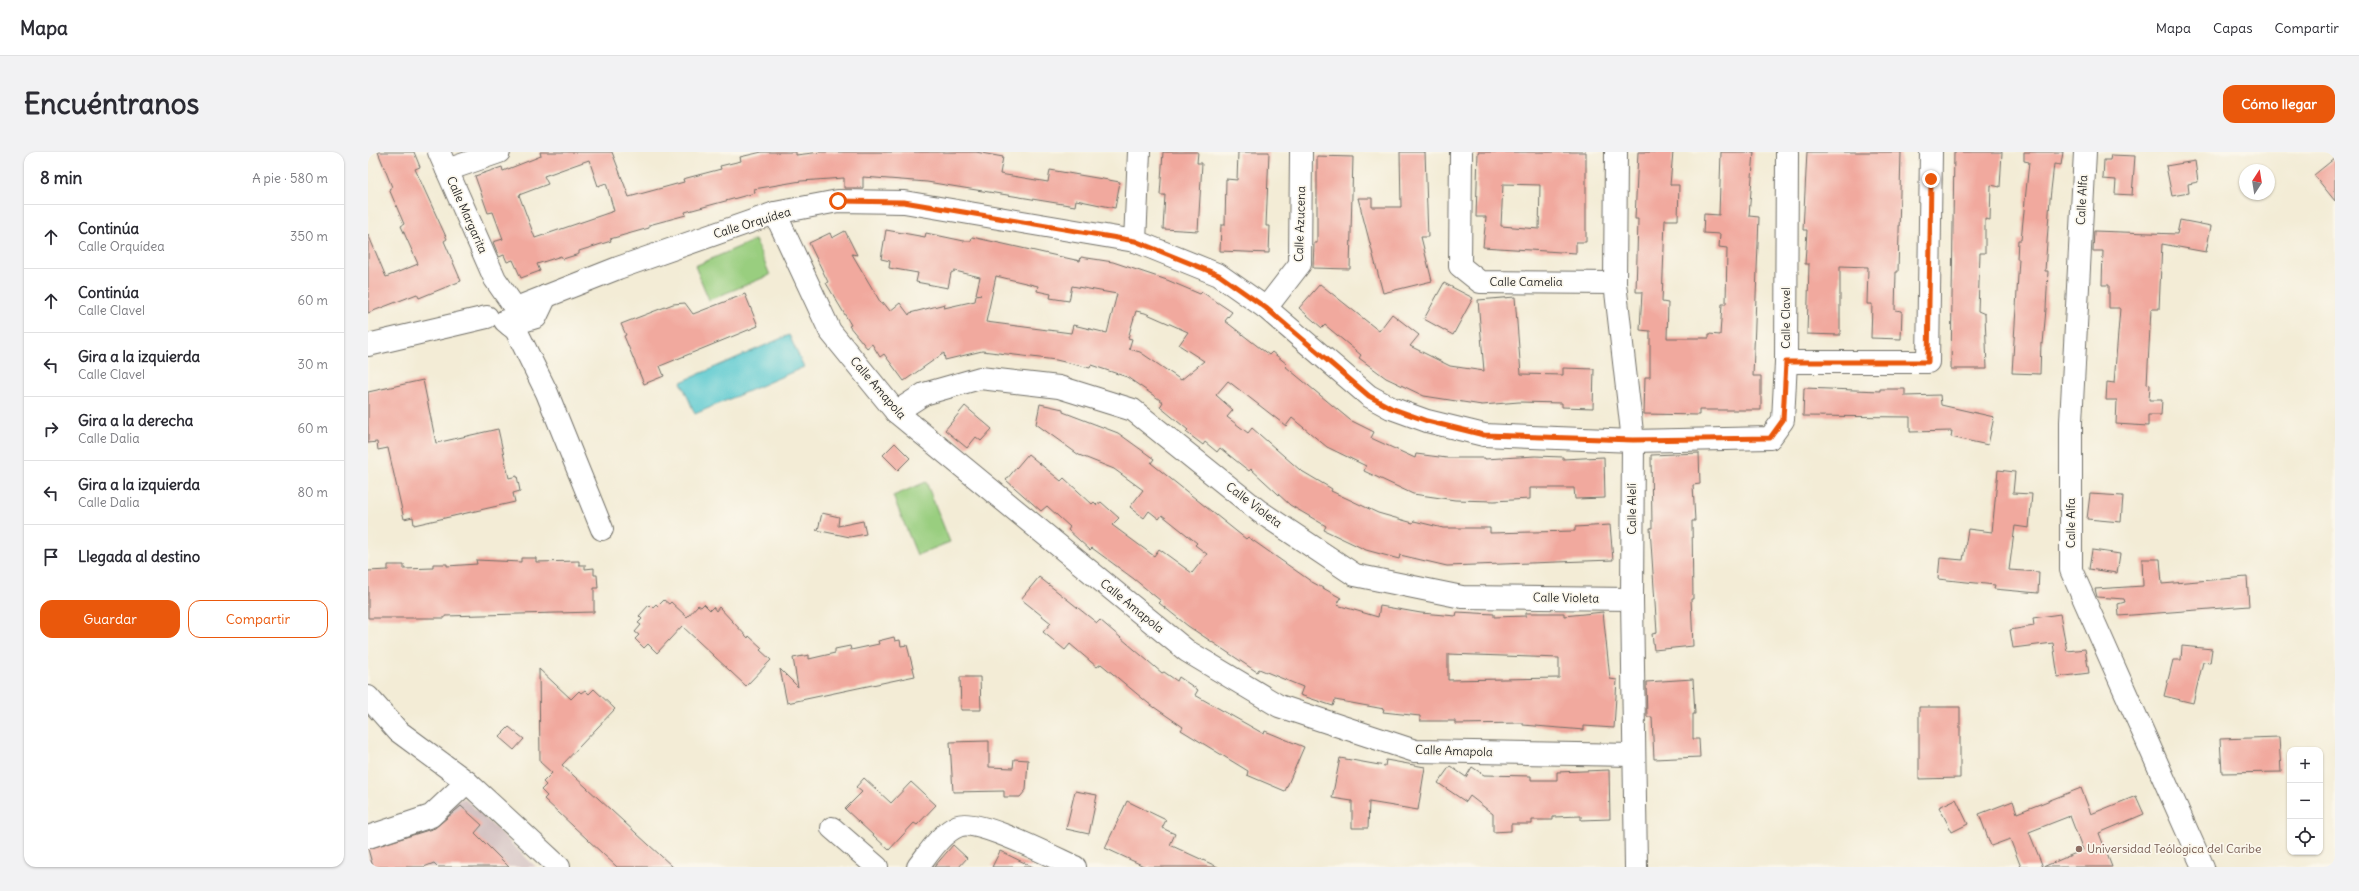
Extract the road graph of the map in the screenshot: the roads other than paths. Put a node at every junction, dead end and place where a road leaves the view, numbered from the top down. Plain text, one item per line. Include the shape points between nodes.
1 (499, 152) edge
2 (1139, 152) edge
3 (1301, 152) edge
4 (1461, 152) edge
5 (1616, 152) edge
6 (1787, 152) edge
7 (1931, 152) edge
8 (2084, 152) edge
9 (443, 161) edge
10 (775, 213) junction
11 (1135, 241) junction
12 (1615, 283) junction
13 (1266, 308) junction
14 (505, 314) junction
15 (368, 345) edge
16 (1786, 362) junction
17 (896, 412) junction
18 (1633, 440) junction
19 (602, 529) dead end
20 (1632, 599) junction
21 (368, 697) edge
22 (1634, 755) junction
23 (467, 782) junction
24 (832, 828) dead end
25 (368, 837) edge
26 (559, 867) edge
27 (877, 867) edge
28 (918, 867) edge
29 (1075, 867) edge
30 (1636, 867) edge
31 (2203, 867) edge

1 - 9 street
2 - 11 street
3 - 13 street, Calle Azucena via 1300,264
4 - 12 street, Calle Camelia via 1460,266 1480,282
5 - 12 street, Calle Alelí
6 - 16 street, Calle Clavel
7 - 16 street via 1928,362
8 - 31 street, Calle Alfa via 2071,422 2071,570
9 - 14 street, Calle Margarita via 495,279
10 - 11 street, Calle Orquídea via 838,201 904,202
10 - 14 street, Calle Orquídea via 546,296 536,317
10 - 17 street, Calle Amapola via 830,331
11 - 13 street, Calle Orquídea via 1219,275
12 - 18 street, Calle Alelí
13 - 18 street, Calle Orquídea via 1369,396 1391,408 1427,421 1484,435
14 - 15 street
14 - 19 street via 516,330 547,393
16 - 18 street, Calle Clavel via 1783,420 1770,438
17 - 20 street, Calle Violeta via 924,394 980,378 1059,387 1133,410 1259,511 1355,575 1462,597
17 - 22 street, Calle Amapola via 1187,651 1278,706 1416,751
18 - 20 street, Calle Alelí
20 - 22 street, Calle Alelí
21 - 23 street via 398,730
22 - 30 street, Calle Alelí
23 - 25 street via 431,816
23 - 26 street
24 - 27 street
28 - 29 street via 943,837 959,826 981,826

